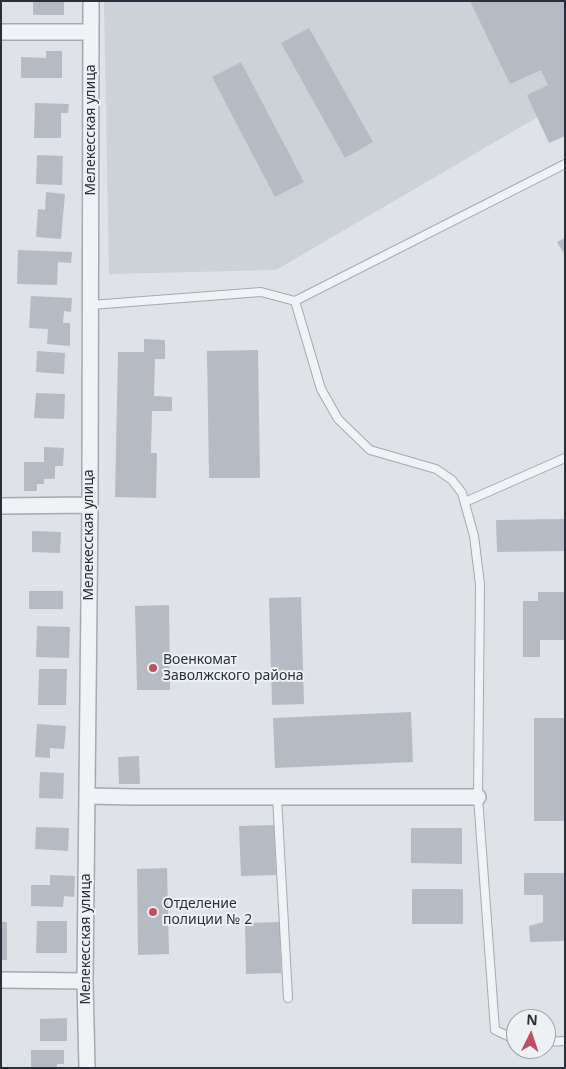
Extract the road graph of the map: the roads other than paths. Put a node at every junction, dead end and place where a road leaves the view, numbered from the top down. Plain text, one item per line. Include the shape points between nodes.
1 (91, 1) edge
2 (1, 32) edge
3 (91, 32) junction
4 (565, 164) edge
5 (295, 301) junction
6 (91, 305) junction
7 (565, 458) edge
8 (465, 502) junction
9 (90, 505) junction
10 (1, 506) edge
11 (87, 796) junction
12 (277, 796) junction
13 (478, 797) junction
14 (1, 980) edge
15 (86, 982) junction
16 (288, 998) dead end
17 (506, 1035) edge
18 (87, 1068) edge

1 - 3 street, Мелекесская улица
2 - 3 street
3 - 6 street, Мелекесская улица
4 - 5 lane
5 - 6 lane via 261,292
5 - 8 lane via 321,389 338,419 370,450 436,469 452,480 462,492
6 - 9 street, Мелекесская улица
7 - 8 lane
8 - 13 lane via 474,536 480,584
9 - 10 street
9 - 11 street, Мелекесская улица
11 - 12 street
11 - 15 street, Мелекесская улица
12 - 13 street
12 - 16 lane
13 - 17 lane via 495,1030
14 - 15 street
15 - 18 street, Мелекесская улица

